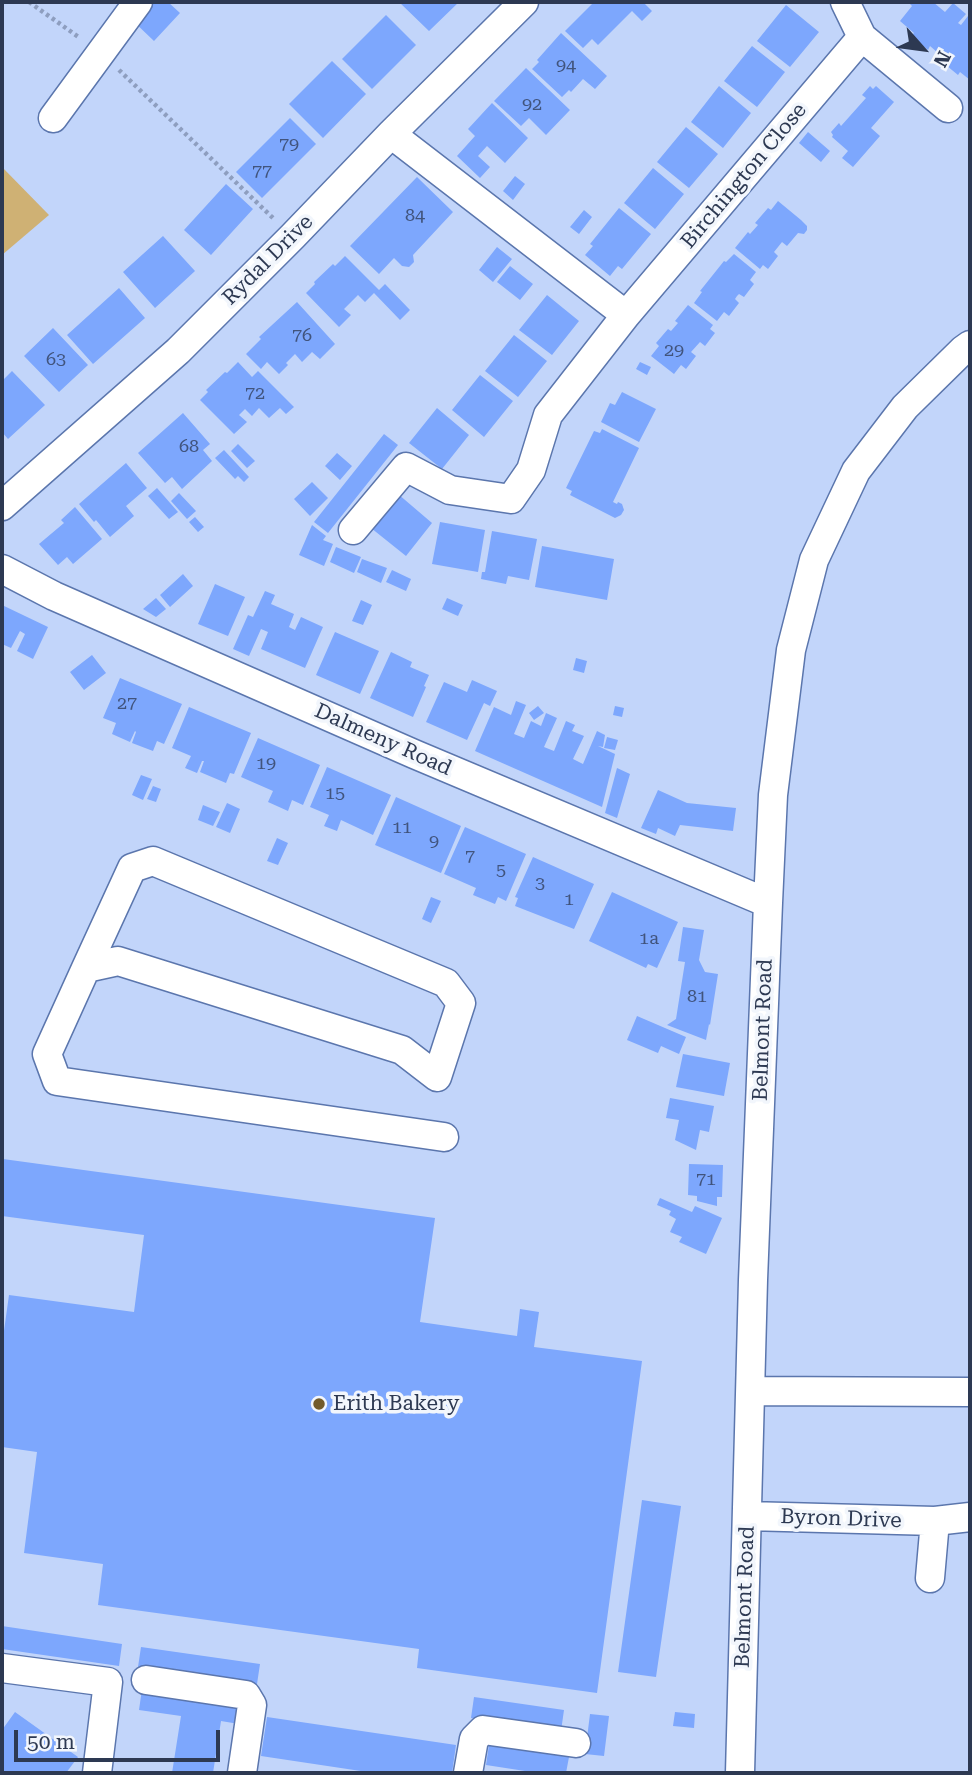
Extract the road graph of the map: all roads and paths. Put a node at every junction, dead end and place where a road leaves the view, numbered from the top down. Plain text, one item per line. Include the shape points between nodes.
1 (29, 2) edge
2 (138, 2) edge
3 (524, 2) edge
4 (845, 2) edge
5 (862, 37) junction
6 (101, 53) junction
7 (948, 108) dead end
8 (53, 118) dead end
9 (391, 134) junction
10 (293, 236) junction
11 (626, 315) junction
12 (970, 345) edge
13 (2, 506) edge
14 (353, 530) dead end
15 (2, 569) edge
16 (768, 903) junction
17 (86, 968) junction
18 (444, 1137) dead end
19 (751, 1391) junction
20 (970, 1392) edge
21 (747, 1516) junction
22 (970, 1517) edge
23 (935, 1521) junction
24 (930, 1578) dead end
25 (2, 1668) edge
26 (146, 1680) dead end
27 (576, 1743) dead end
28 (97, 1773) edge
29 (242, 1773) edge
30 (468, 1773) edge
31 (740, 1773) edge

1 - 6 path
2 - 6 street
3 - 9 street, Rydal Drive
4 - 5 street
5 - 7 street
5 - 11 street, Birchington Close
6 - 8 street
6 - 10 path
9 - 10 street, Rydal Drive
9 - 11 street
10 - 13 street, Rydal Drive via 178,351
11 - 14 street, Birchington Close via 548,415 531,470 512,499 450,490 406,467
12 - 16 street, Belmont Road via 905,407 856,471 814,560 791,650 773,795
15 - 16 street, Dalmeny Road via 414,754
16 - 19 street, Belmont Road
17 - 17 street via 118,961 401,1050 437,1077 461,1003 446,983 153,861 132,868
17 - 18 street via 47,1054 57,1081
19 - 20 street
19 - 21 street, Belmont Road
21 - 23 street, Byron Drive
21 - 31 street, Belmont Road
22 - 23 street, Byron Drive
23 - 24 street
25 - 28 street via 108,1682
26 - 29 street via 246,1695 252,1705
27 - 30 street via 483,1730 474,1739

